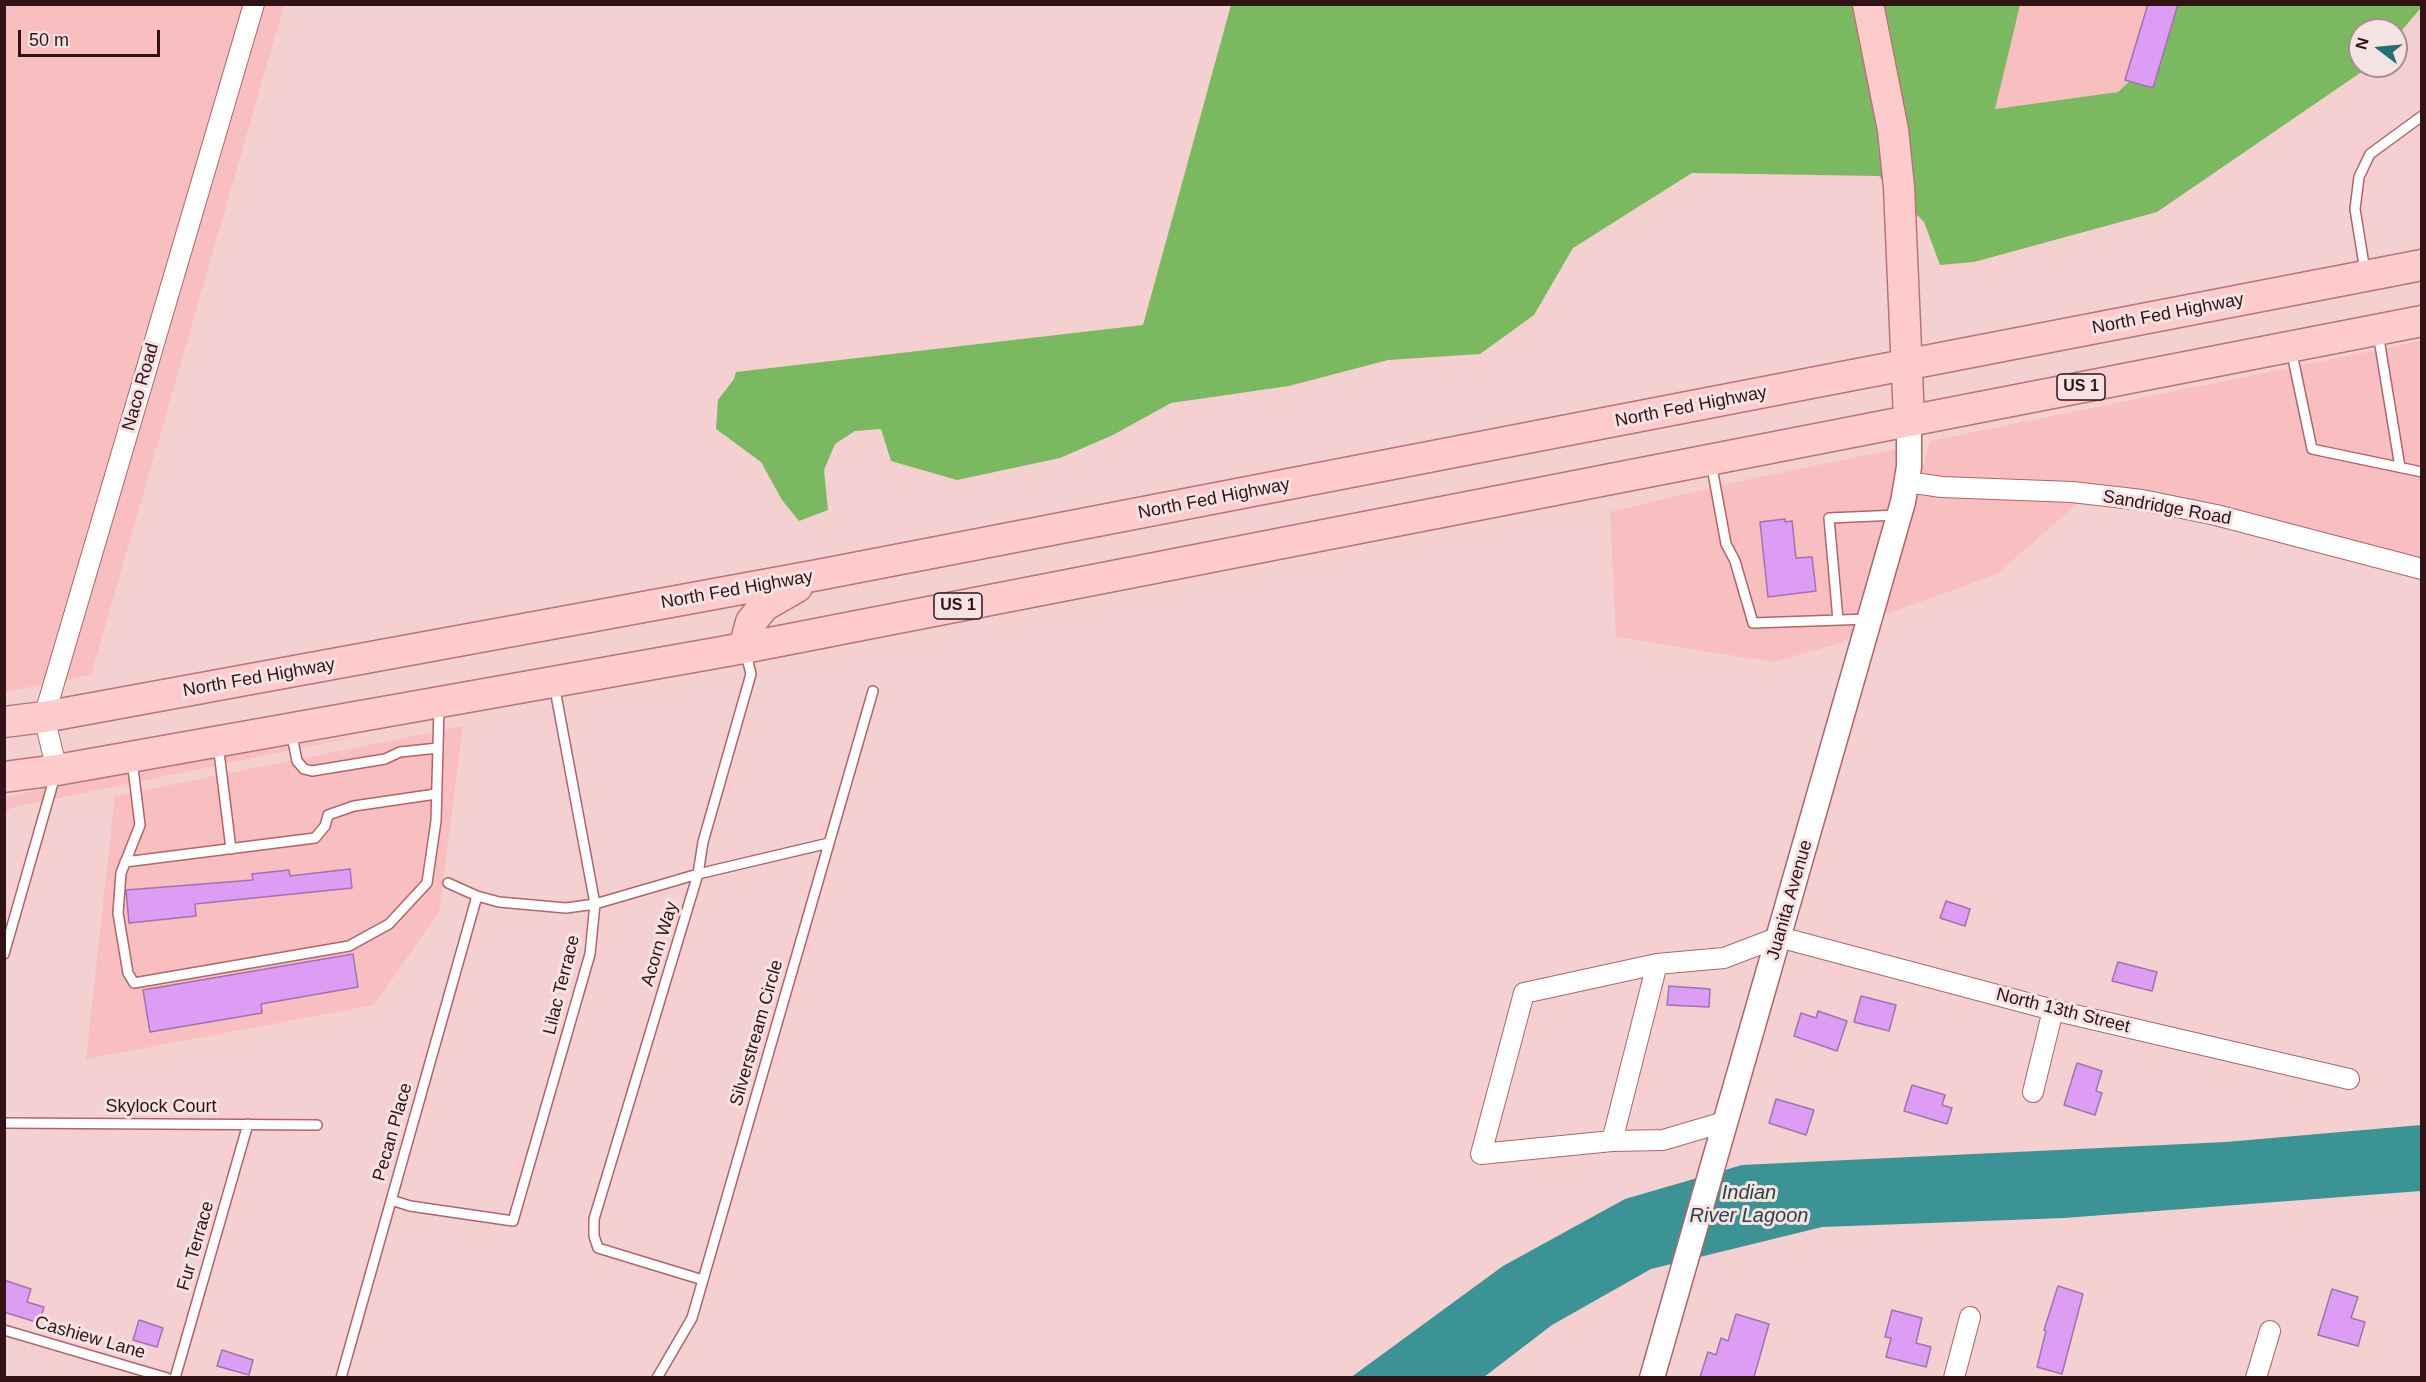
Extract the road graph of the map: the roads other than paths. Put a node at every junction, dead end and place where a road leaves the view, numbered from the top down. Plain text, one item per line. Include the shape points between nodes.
1 (254, 4) edge
2 (1869, 4) edge
3 (2421, 116) edge
4 (2421, 265) edge
5 (2366, 276) junction
6 (2421, 321) edge
7 (2377, 329) junction
8 (2290, 347) junction
9 (1907, 365) junction
10 (1909, 419) junction
11 (1710, 460) junction
12 (2400, 466) junction
13 (2421, 472) edge
14 (1907, 482) junction
15 (1899, 515) junction
16 (2421, 569) edge
17 (818, 575) junction
18 (1871, 619) junction
19 (1838, 620) junction
20 (744, 648) junction
21 (554, 682) junction
22 (873, 691) dead end
23 (439, 702) junction
24 (44, 717) junction
25 (4, 722) edge
26 (291, 729) junction
27 (218, 742) junction
28 (438, 748) junction
29 (131, 757) junction
30 (57, 770) junction
31 (4, 777) edge
32 (436, 794) junction
33 (829, 843) junction
34 (231, 849) junction
35 (125, 862) junction
36 (698, 874) junction
37 (448, 883) dead end
38 (477, 896) junction
39 (596, 904) junction
40 (1779, 937) junction
41 (4, 954) edge
42 (1657, 964) junction
43 (2053, 1010) junction
44 (2349, 1079) dead end
45 (2033, 1092) dead end
46 (1725, 1122) junction
47 (4, 1123) edge
48 (248, 1124) junction
49 (317, 1125) dead end
50 (1612, 1141) junction
51 (391, 1200) junction
52 (703, 1280) junction
53 (1970, 1317) dead end
54 (4, 1330) edge
55 (2270, 1331) dead end
56 (167, 1377) edge
57 (175, 1377) edge
58 (340, 1377) edge
59 (657, 1377) edge
60 (1652, 1377) edge
61 (1954, 1377) edge
62 (2256, 1377) edge

1 - 24 street, Naco Road
2 - 9 main road via 1893,130 1899,187
3 - 5 lane via 2370,154 2359,177 2355,210
4 - 5 main road, North Fed Highway
5 - 9 main road, North Fed Highway
6 - 7 main road, US 1
7 - 8 main road, US 1
7 - 12 lane
8 - 10 main road, US 1
8 - 12 lane via 2312,448
9 - 10 main road
9 - 17 main road, North Fed Highway
10 - 11 main road, US 1
10 - 14 street, Juanita Avenue
11 - 19 lane via 1726,544 1735,561 1753,623
11 - 20 main road, US 1
12 - 13 lane
14 - 15 street, Juanita Avenue
14 - 16 street, Sandridge Road via 2142,500 2216,515
15 - 18 street, Juanita Avenue
15 - 19 lane via 1828,518
17 - 20 main road via 764,606 751,622
17 - 24 main road, North Fed Highway
18 - 19 lane
18 - 40 street, Juanita Avenue
20 - 21 main road, US 1
20 - 36 lane, Acorn Way via 751,674 703,842
21 - 23 main road, US 1
21 - 39 lane, Lilac Terrace
22 - 33 lane, Silverstream Circle
23 - 26 main road, US 1
23 - 28 lane
24 - 25 main road, North Fed Highway
24 - 30 street
26 - 27 main road, US 1
26 - 28 lane via 297,761 312,771
27 - 29 main road, US 1
27 - 34 lane
28 - 32 lane
29 - 30 main road, US 1
29 - 35 lane via 140,825
30 - 31 main road, US 1
30 - 41 lane
32 - 34 lane via 354,806 328,815 315,838
32 - 35 lane via 427,883 389,924 349,946 134,982 128,973 118,913
33 - 36 lane
33 - 52 lane, Silverstream Circle
34 - 35 lane
36 - 39 lane
36 - 52 lane, Acorn Way via 594,1219 594,1236 598,1248
37 - 38 lane
38 - 39 lane via 541,907
38 - 51 lane, Pecan Place
39 - 51 lane, Lilac Terrace via 590,954 513,1221
40 - 42 street via 1724,958
40 - 43 street, North 13th Street
40 - 46 street, Juanita Avenue
42 - 50 street
42 - 50 street via 1524,993 1481,1154
43 - 44 street, North 13th Street
43 - 45 street
46 - 50 street via 1663,1140
46 - 60 street, Juanita Avenue
47 - 48 lane, Skylock Court
48 - 49 lane, Skylock Court
48 - 57 lane, Fur Terrace
51 - 58 lane, Pecan Place
52 - 59 lane, Silverstream Circle via 692,1318
53 - 61 street
54 - 56 lane, Cashiew Lane
55 - 62 street

